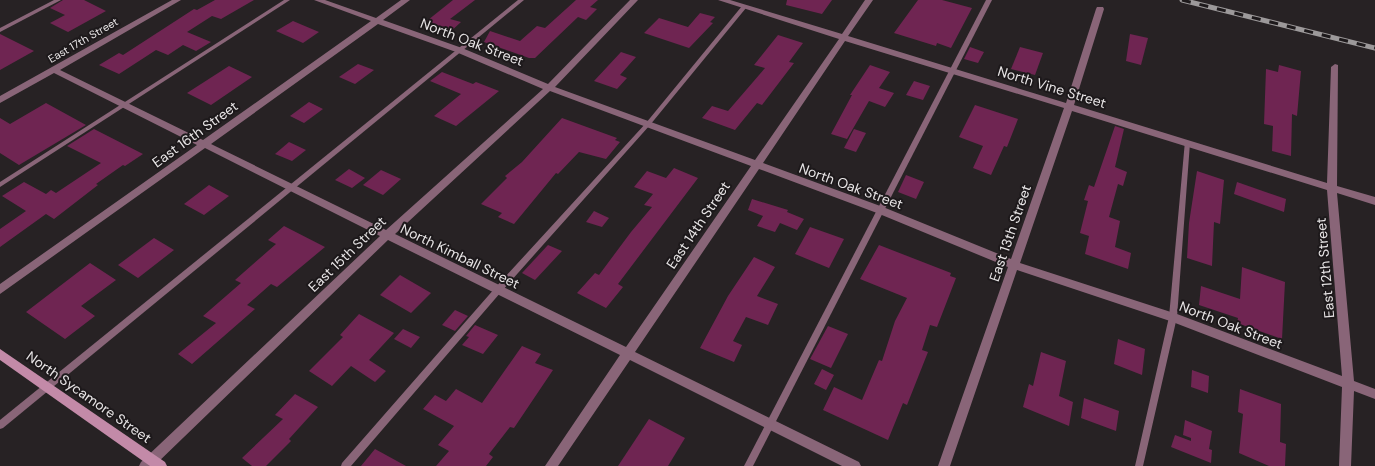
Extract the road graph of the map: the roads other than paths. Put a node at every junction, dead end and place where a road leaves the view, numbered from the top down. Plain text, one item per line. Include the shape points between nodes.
1 (58, 0) edge
2 (177, 0) edge
3 (287, 0) edge
4 (318, 0) edge
5 (406, 0) edge
6 (521, 0) edge
7 (634, 0) edge
8 (722, 0) edge
9 (869, 0) edge
10 (989, 0) edge
11 (744, 7) junction
12 (1100, 9) dead end
13 (377, 20) junction
14 (0, 30) edge
15 (843, 38) junction
16 (459, 50) junction
17 (1335, 67) dead end
18 (54, 70) junction
19 (952, 71) junction
20 (549, 88) junction
21 (0, 100) edge
22 (125, 105) junction
23 (1069, 107) junction
24 (648, 124) junction
25 (1187, 143) junction
26 (204, 144) junction
27 (755, 166) junction
28 (0, 186) edge
29 (291, 187) junction
30 (1332, 188) junction
31 (1375, 201) edge
32 (880, 210) junction
33 (387, 235) junction
34 (1014, 265) junction
35 (0, 290) edge
36 (498, 290) junction
37 (1173, 317) junction
38 (0, 354) edge
39 (628, 354) junction
40 (1348, 384) junction
41 (47, 386) junction
42 (1375, 394) edge
43 (770, 424) junction
44 (0, 425) edge
45 (152, 464) edge
46 (345, 466) edge
47 (551, 466) edge
48 (748, 466) edge
49 (856, 466) edge
50 (944, 466) edge
51 (1139, 466) edge
52 (1345, 466) edge

1 - 14 lane
2 - 18 street, East 17th Street
3 - 22 lane
4 - 13 street, North Oak Street
5 - 13 street, East 16th Street
6 - 16 lane
7 - 20 street, East 15th Street
8 - 11 street, North Vine Street
9 - 15 street, East 14th Street
10 - 19 lane
11 - 15 street, North Vine Street
11 - 24 lane
12 - 23 street, East 13th Street
13 - 16 street, North Oak Street
13 - 26 street, East 16th Street
15 - 19 street, North Vine Street
15 - 27 street, East 14th Street
16 - 20 street, North Oak Street
16 - 29 lane
17 - 30 street, East 12th Street
18 - 21 street, East 17th Street
18 - 22 street, North Kimball Street
19 - 23 street, North Vine Street
19 - 32 lane
20 - 24 street, North Oak Street
20 - 33 street, East 15th Street
22 - 26 street, North Kimball Street
22 - 28 lane
23 - 25 street, North Vine Street
23 - 34 street, East 13th Street
24 - 27 street, North Oak Street
24 - 36 lane
25 - 30 street, North Vine Street
25 - 37 lane
26 - 29 street, North Kimball Street
26 - 35 street, East 16th Street
27 - 32 street, North Oak Street
27 - 39 street, East 14th Street
29 - 33 street, North Kimball Street
29 - 41 lane
30 - 31 street, North Vine Street
30 - 40 street, East 12th Street
32 - 34 street, North Oak Street
32 - 43 lane
33 - 36 street, North Kimball Street
33 - 45 street, East 15th Street
34 - 37 street, North Oak Street
34 - 50 street, East 13th Street
36 - 39 street, North Kimball Street
36 - 46 lane
37 - 40 street, North Oak Street
37 - 51 lane
38 - 41 main road, North Sycamore Street
39 - 43 street, North Kimball Street
39 - 47 street, East 14th Street
40 - 42 street, North Oak Street
40 - 52 street, East 12th Street
41 - 44 lane
41 - 45 main road, North Sycamore Street
43 - 48 lane
43 - 49 street, North Kimball Street

